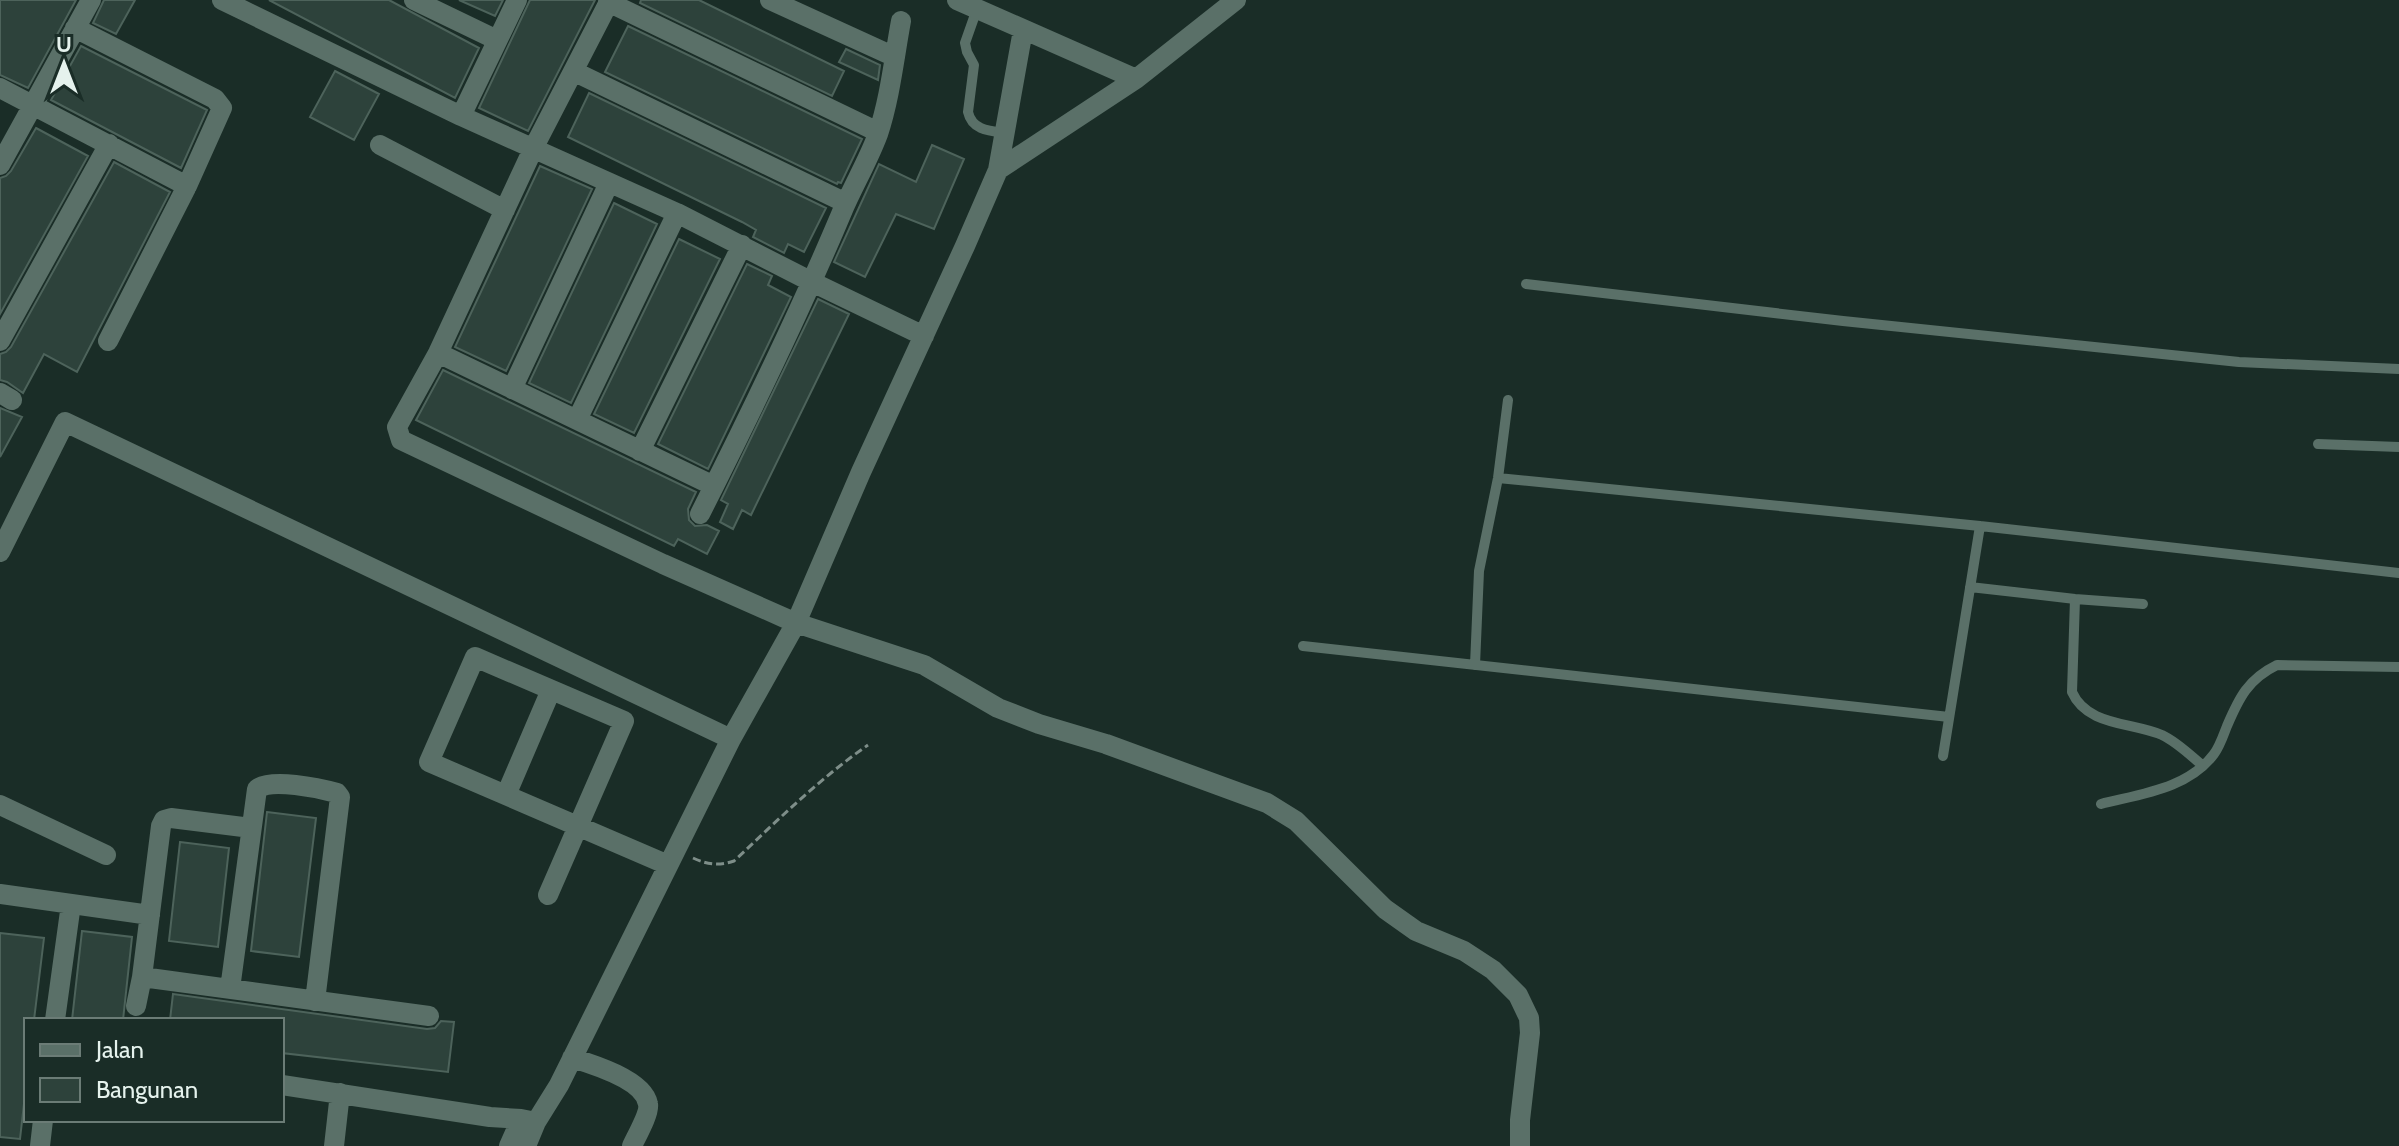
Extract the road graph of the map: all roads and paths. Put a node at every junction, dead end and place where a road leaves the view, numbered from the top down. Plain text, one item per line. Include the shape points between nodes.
1 (91, 0) edge
2 (222, 0) edge
3 (517, 0) edge
4 (770, 0) edge
5 (957, 0) edge
6 (1236, 0) edge
7 (609, 1) edge
8 (425, 2) edge
9 (988, 8) edge
10 (901, 21) dead end
11 (75, 28) junction
12 (1023, 30) junction
13 (497, 40) junction
14 (895, 57) junction
15 (575, 72) junction
16 (1136, 79) junction
17 (0, 88) edge
18 (33, 105) junction
19 (461, 116) junction
20 (878, 132) junction
21 (1005, 133) junction
22 (109, 144) junction
23 (380, 145) dead end
24 (534, 147) junction
25 (0, 165) edge
26 (998, 170) junction
27 (609, 183) junction
28 (187, 186) junction
29 (846, 203) junction
30 (505, 210) junction
31 (677, 213) junction
32 (742, 245) junction
33 (812, 282) junction
34 (1526, 284) dead end
35 (924, 336) junction
36 (0, 341) edge
37 (108, 341) dead end
38 (438, 353) junction
39 (2399, 369) edge
40 (512, 389) junction
41 (1508, 400) dead end
42 (577, 420) junction
43 (2318, 444) dead end
44 (2399, 447) edge
45 (640, 451) junction
46 (1498, 478) junction
47 (714, 486) junction
48 (700, 514) dead end
49 (1980, 526) junction
50 (0, 552) edge
51 (2399, 573) edge
52 (1970, 587) junction
53 (2075, 599) junction
54 (2143, 604) dead end
55 (796, 623) junction
56 (1303, 646) dead end
57 (1475, 665) junction
58 (2399, 667) edge
59 (551, 690) junction
60 (1949, 717) junction
61 (731, 739) junction
62 (868, 745) dead end
63 (1943, 756) dead end
64 (2203, 766) junction
65 (506, 795) junction
66 (2101, 804) dead end
67 (0, 805) edge
68 (578, 826) junction
69 (251, 828) junction
70 (106, 855) dead end
71 (672, 858) junction
72 (0, 894) edge
73 (548, 895) dead end
74 (71, 904) junction
75 (150, 915) junction
76 (142, 977) junction
77 (230, 989) junction
78 (315, 1001) junction
79 (136, 1006) dead end
80 (429, 1016) dead end
81 (55, 1018) edge
82 (572, 1058) junction
83 (284, 1085) edge
84 (340, 1093) junction
85 (528, 1120) junction
86 (43, 1122) edge
87 (40, 1146) edge
88 (334, 1146) edge
89 (509, 1146) edge
90 (526, 1146) edge
91 (632, 1146) edge
92 (1520, 1146) edge

1 - 11 street
2 - 19 street
3 - 13 street
4 - 14 street
5 - 9 street
6 - 16 street
7 - 15 street
7 - 20 street
8 - 13 street
9 - 12 street
9 - 21 lane via 965,43 974,65 968,112 983,130
10 - 14 street
11 - 18 street
11 - 28 street via 221,105
12 - 16 street
12 - 21 street
13 - 19 street
14 - 20 street
15 - 24 street
15 - 29 street
16 - 26 street
17 - 18 street
18 - 22 street
18 - 25 street
19 - 24 street
20 - 29 street
21 - 26 street
22 - 28 street
22 - 36 street
23 - 30 street
24 - 27 street
24 - 30 street
26 - 35 street
27 - 31 street
27 - 40 street
28 - 37 street
29 - 33 street
30 - 38 street
31 - 32 street
31 - 42 street
32 - 33 street
32 - 45 street
33 - 35 street
33 - 47 street
34 - 39 lane via 2239,362
35 - 55 street
38 - 40 street
38 - 55 street via 397,427 401,440
40 - 42 street
41 - 46 lane
42 - 45 street
43 - 44 lane
45 - 47 street
46 - 49 lane
46 - 57 lane via 1479,571
47 - 48 street
49 - 51 lane
49 - 52 lane
50 - 61 street via 65,422
52 - 53 lane
52 - 60 lane
53 - 54 lane
53 - 64 lane via 2072,692 2077,703 2097,716 2166,737
55 - 61 street
55 - 92 street via 924,665 998,708 1267,803 1296,821 1385,909 1416,931 1464,951 1518,995 1530,1033
56 - 57 lane
57 - 60 lane
58 - 64 lane via 2286,663 2261,673 2248,686 2215,753
59 - 65 street
59 - 65 street via 475,657 429,762
59 - 68 street via 624,721
60 - 63 lane
61 - 71 street
62 - 71 path via 805,793 734,861 722,865
64 - 66 lane via 2164,788
65 - 68 street
67 - 70 street
68 - 71 street
68 - 73 street
69 - 75 street via 164,820
69 - 77 street
69 - 78 street via 261,785 339,795
71 - 82 street
72 - 74 street
74 - 75 street
74 - 81 street
75 - 76 street
76 - 77 street
76 - 79 street
77 - 78 street
78 - 80 street
82 - 85 street
82 - 91 street via 614,1072 647,1100 648,1110
83 - 84 street
84 - 85 street
84 - 88 street
85 - 89 street
85 - 90 street
86 - 87 street

